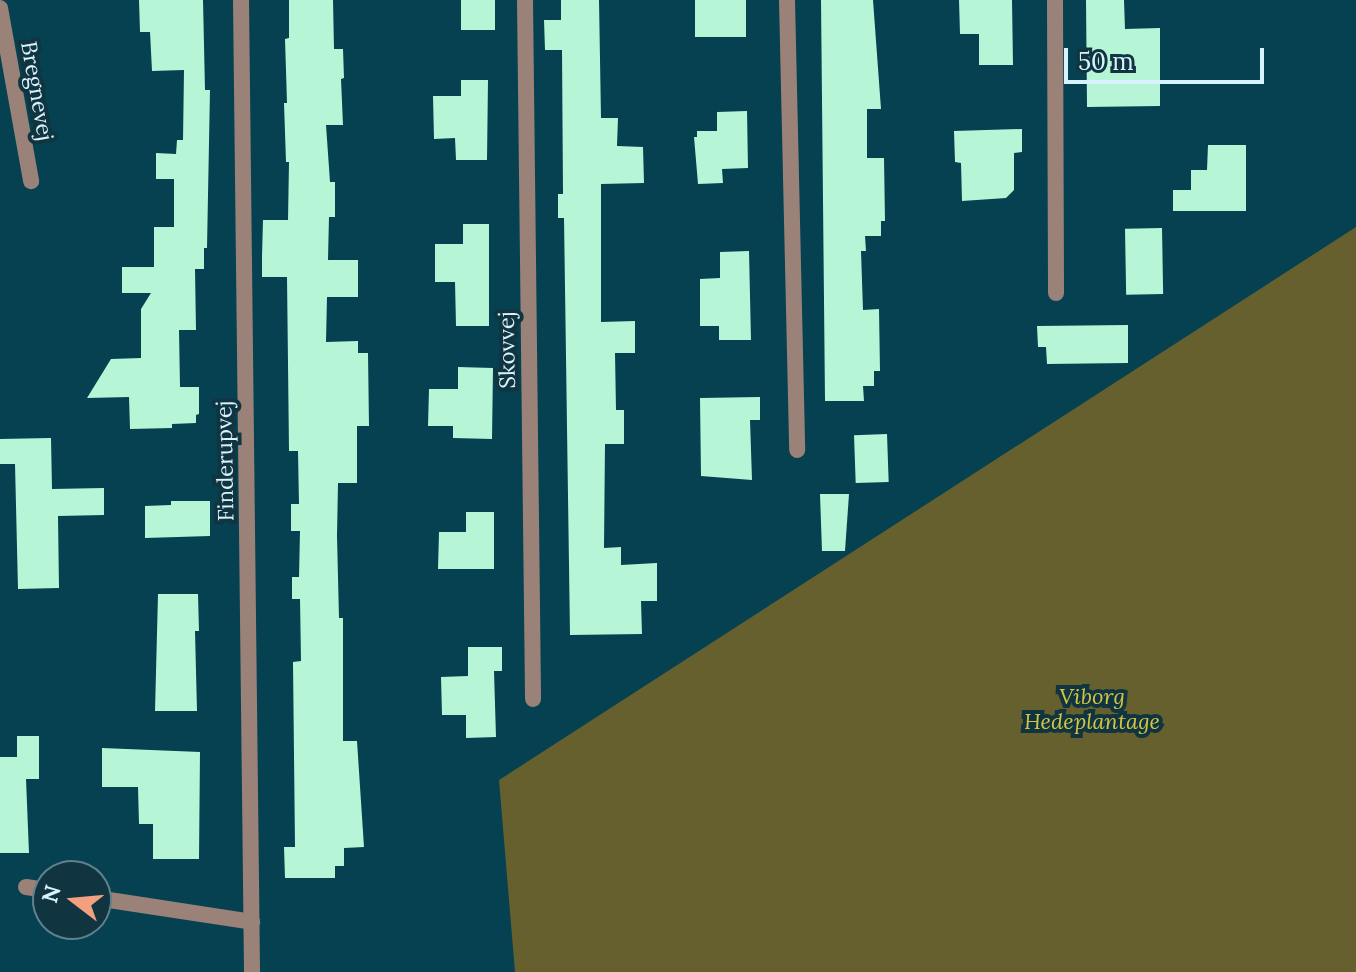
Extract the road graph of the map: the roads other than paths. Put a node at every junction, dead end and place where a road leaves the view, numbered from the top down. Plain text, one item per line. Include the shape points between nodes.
1 (241, 0) edge
2 (525, 0) edge
3 (787, 0) edge
4 (1055, 0) edge
5 (0, 8) edge
6 (31, 181) dead end
7 (1056, 293) dead end
8 (797, 450) dead end
9 (533, 699) dead end
10 (26, 887) dead end
11 (32, 888) edge
12 (112, 900) edge
13 (252, 922) junction
14 (252, 972) edge

1 - 13 street, Finderupvej
2 - 9 street, Skovvej
3 - 8 street
4 - 7 street
5 - 6 street, Bregnevej
10 - 11 street
12 - 13 street
13 - 14 street, Finderupvej

